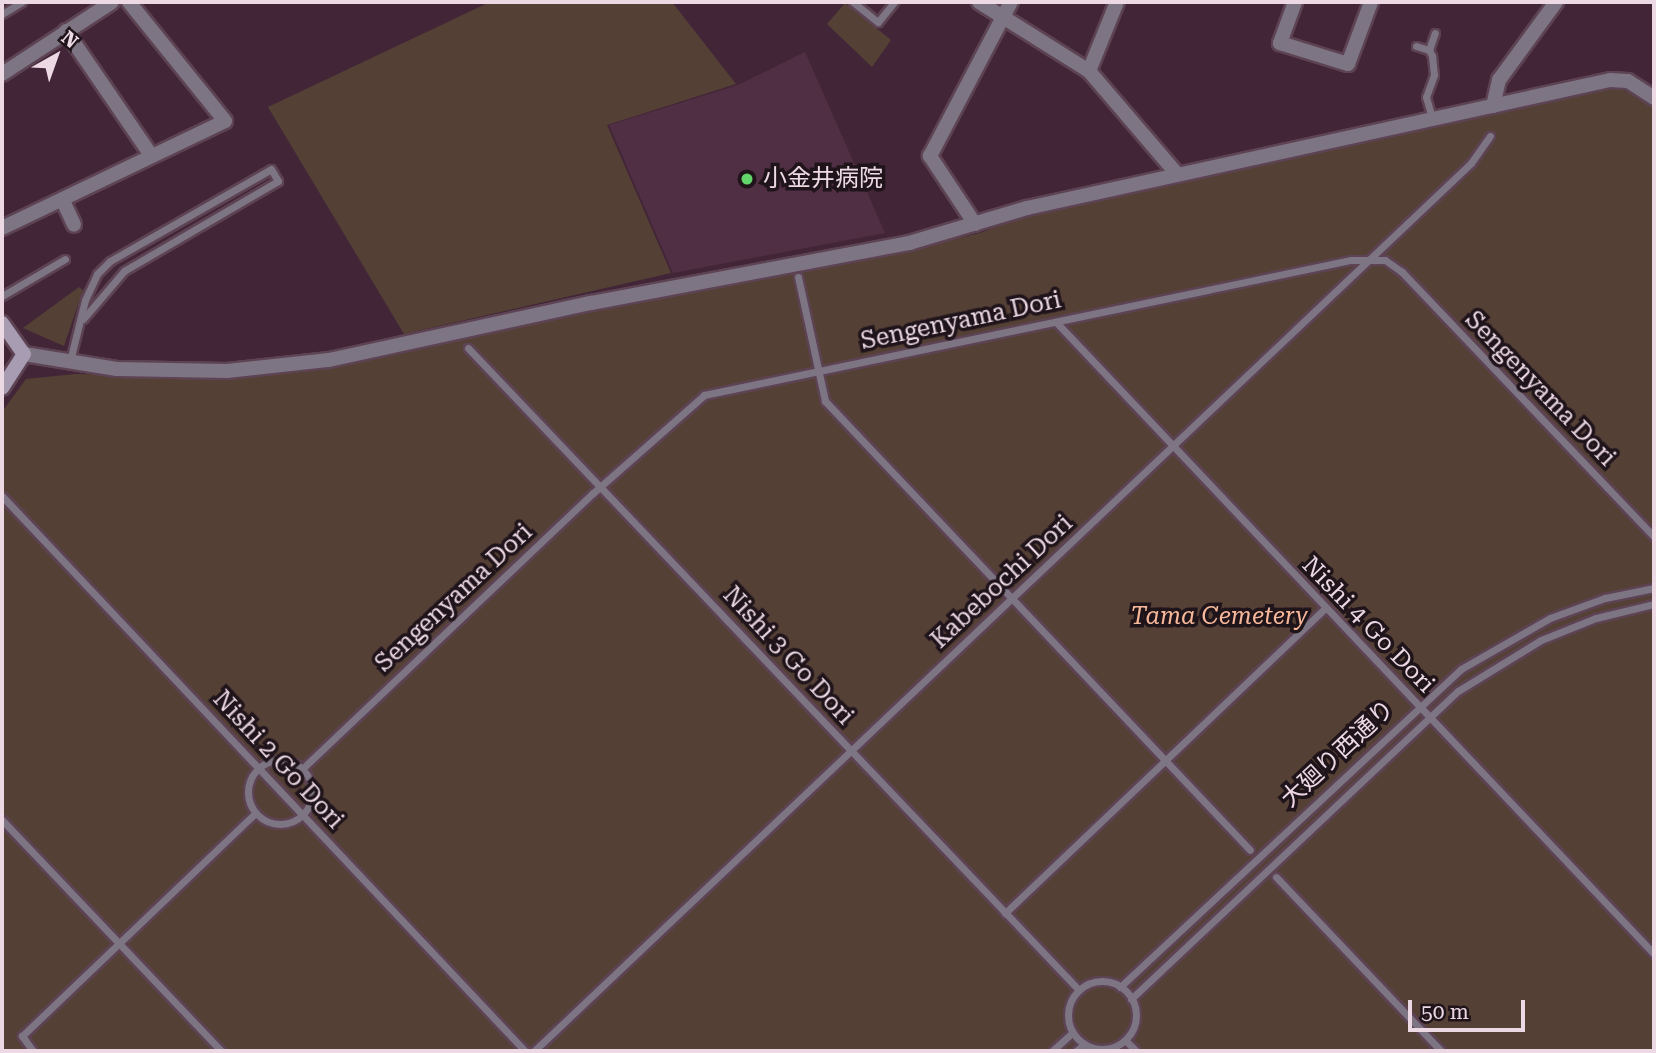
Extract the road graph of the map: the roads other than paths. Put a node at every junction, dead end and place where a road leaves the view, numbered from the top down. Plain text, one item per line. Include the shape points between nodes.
1 (22, 2) edge
2 (112, 2) edge
3 (129, 2) edge
4 (853, 2) edge
5 (894, 2) edge
6 (979, 2) edge
7 (1011, 2) edge
8 (1117, 2) edge
9 (1295, 2) edge
10 (1371, 2) edge
11 (1556, 2) edge
12 (2, 14) edge
13 (1003, 18) junction
14 (66, 31) junction
15 (1435, 33) dead end
16 (1416, 47) dead end
17 (1429, 50) junction
18 (1089, 71) junction
19 (2, 74) edge
20 (1654, 98) edge
21 (1493, 106) junction
22 (1432, 118) junction
23 (1490, 136) dead end
24 (151, 155) junction
25 (1177, 174) junction
26 (63, 201) junction
27 (975, 224) junction
28 (74, 225) dead end
29 (2, 228) edge
30 (1372, 257) junction
31 (65, 259) dead end
32 (798, 276) dead end
33 (2, 296) edge
34 (83, 319) junction
35 (1056, 322) junction
36 (2, 323) edge
37 (468, 348) dead end
38 (24, 354) junction
39 (70, 362) junction
40 (818, 370) junction
41 (2, 388) edge
42 (1173, 447) junction
43 (601, 487) junction
44 (2, 496) edge
45 (1654, 537) edge
46 (1654, 588) edge
47 (1012, 598) junction
48 (1654, 604) edge
49 (1325, 608) junction
50 (1534, 626) junction
51 (1541, 640) junction
52 (1418, 705) junction
53 (1429, 717) junction
54 (852, 751) junction
55 (1165, 760) junction
56 (258, 768) junction
57 (302, 769) junction
58 (256, 813) junction
59 (303, 814) junction
60 (2, 820) edge
61 (1289, 828) junction
62 (1300, 840) junction
63 (1250, 850) dead end
64 (1276, 877) dead end
65 (1005, 913) junction
66 (119, 943) junction
67 (1654, 954) edge
68 (1120, 987) junction
69 (1079, 990) junction
70 (1131, 999) junction
71 (1073, 1032) junction
72 (1125, 1040) junction
73 (1089, 1047) edge
74 (1108, 1050) edge
75 (33, 1051) edge
76 (221, 1051) edge
77 (525, 1051) edge
78 (534, 1051) edge
79 (1052, 1051) edge
80 (1076, 1051) edge
81 (1136, 1051) edge
82 (1441, 1051) edge

1 - 12 lane
2 - 14 street
3 - 24 street via 225,121
4 - 5 lane via 878,22
6 - 13 street
7 - 13 street
8 - 18 street
9 - 10 street via 1280,43 1348,64
11 - 21 street via 1499,80
13 - 18 street
13 - 27 street via 930,156
14 - 19 street
14 - 24 street
15 - 17 lane
16 - 17 lane
17 - 22 lane via 1434,75 1426,97
18 - 25 street
20 - 21 street via 1620,79
21 - 22 street
22 - 25 street
23 - 30 lane, Kabebochi Dori via 1471,163
24 - 26 street via 85,185
25 - 27 street
26 - 28 street
26 - 29 street
27 - 39 street via 909,243 590,303 328,360 227,371 117,369
30 - 35 lane, Sengenyama Dori
30 - 42 lane, Kabebochi Dori
30 - 45 lane, Sengenyama Dori via 1402,272
31 - 33 lane
32 - 40 lane
34 - 34 lane via 97,274 110,261 271,169 278,181 124,271
34 - 39 lane
35 - 40 lane, Sengenyama Dori
35 - 42 lane, Nishi 4 Go Dori
36 - 38 street
37 - 43 lane, Nishi 3 Go Dori
38 - 39 street
38 - 41 street
40 - 43 lane, Sengenyama Dori via 713,392 695,400
40 - 47 lane via 825,401
42 - 47 lane, Kabebochi Dori
42 - 49 lane, Nishi 4 Go Dori
43 - 54 lane, Nishi 3 Go Dori
43 - 57 lane, Sengenyama Dori
44 - 56 lane, Nishi 2 Go Dori
46 - 50 lane, 大廻り西通り via 1594,602
47 - 54 lane, Kabebochi Dori
47 - 55 lane
48 - 51 lane, 大廻り西通り via 1596,618
49 - 52 lane, Nishi 4 Go Dori
49 - 55 lane
50 - 51 lane
50 - 52 lane, 大廻り西通り via 1469,664
51 - 53 lane, 大廻り西通り via 1479,676
52 - 53 lane, Nishi 4 Go Dori
52 - 61 lane, 大廻り西通り
53 - 62 lane, 大廻り西通り
53 - 67 lane, Nishi 4 Go Dori
54 - 65 lane, Nishi 3 Go Dori
54 - 78 lane, Kabebochi Dori
55 - 63 lane
55 - 65 lane
56 - 57 lane via 285,760
56 - 58 lane via 248,785
56 - 59 lane, Nishi 2 Go Dori
57 - 59 lane via 312,796
58 - 59 lane via 274,823
58 - 66 lane
59 - 77 lane, Nishi 2 Go Dori
60 - 66 lane
61 - 62 lane
61 - 68 lane, 大廻り西通り
62 - 70 lane, 大廻り西通り
64 - 82 lane
65 - 69 lane, Nishi 3 Go Dori
66 - 75 lane via 22,1036
66 - 76 lane
68 - 69 lane via 1096,982
68 - 70 lane
69 - 71 lane via 1069,1008
70 - 72 lane via 1135,1023
71 - 73 lane
71 - 79 lane
72 - 74 lane
72 - 81 lane
73 - 74 lane
73 - 80 lane

